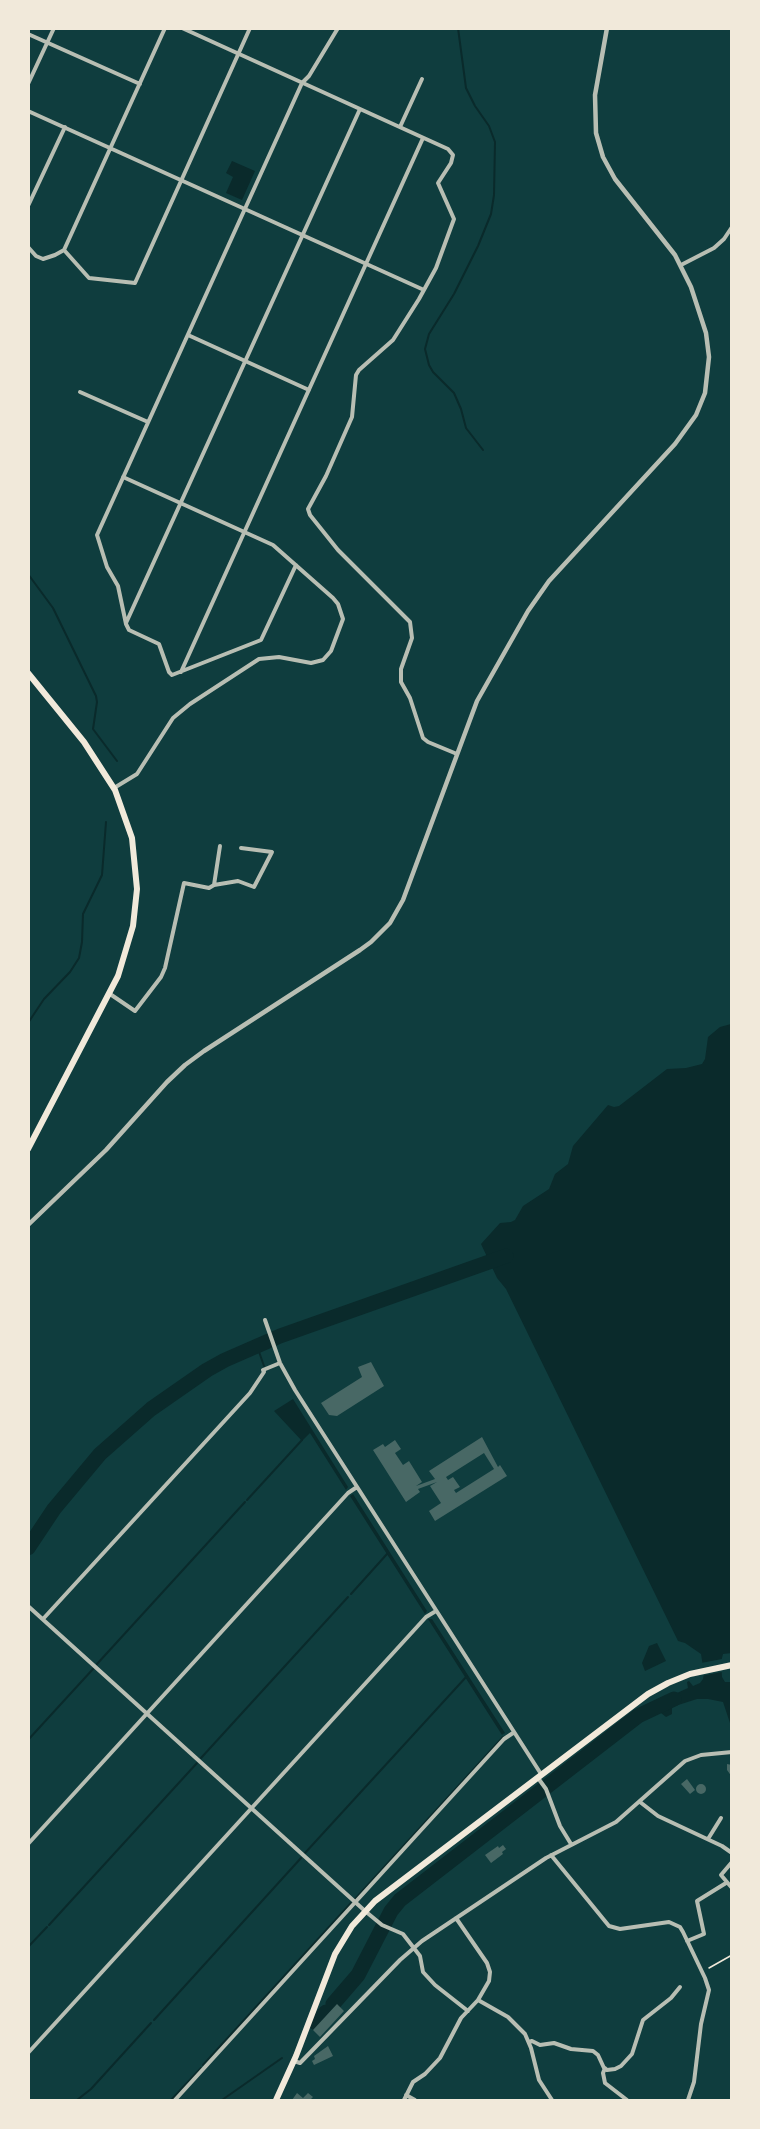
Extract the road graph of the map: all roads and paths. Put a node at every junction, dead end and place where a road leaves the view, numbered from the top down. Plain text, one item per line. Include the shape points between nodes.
1 (54, 28) edge
2 (165, 28) edge
3 (182, 28) edge
4 (250, 28) edge
5 (338, 28) edge
6 (607, 28) edge
7 (28, 34) edge
8 (47, 42) junction
9 (239, 54) junction
10 (422, 79) dead end
11 (302, 83) junction
12 (28, 84) edge
13 (140, 84) junction
14 (360, 109) junction
15 (28, 111) edge
16 (65, 127) junction
17 (400, 127) junction
18 (423, 138) junction
19 (111, 148) junction
20 (182, 180) junction
21 (28, 206) edge
22 (245, 209) junction
23 (732, 227) edge
24 (303, 235) junction
25 (28, 247) edge
26 (64, 250) junction
27 (366, 264) junction
28 (681, 265) junction
29 (424, 290) junction
30 (188, 335) junction
31 (246, 361) junction
32 (309, 390) junction
33 (80, 392) dead end
34 (148, 422) junction
35 (123, 477) junction
36 (181, 503) junction
37 (245, 532) junction
38 (296, 565) junction
39 (126, 624) junction
40 (28, 673) edge
41 (181, 673) junction
42 (457, 754) junction
43 (113, 788) junction
44 (220, 846) dead end
45 (241, 848) dead end
46 (214, 885) junction
47 (110, 994) junction
48 (28, 1149) edge
49 (28, 1225) edge
50 (265, 1320) dead end
51 (280, 1362) junction
52 (357, 1487) junction
53 (28, 1606) edge
54 (436, 1611) junction
55 (43, 1619) junction
56 (732, 1665) edge
57 (147, 1714) junction
58 (513, 1733) junction
59 (732, 1752) edge
60 (540, 1778) junction
61 (640, 1802) junction
62 (251, 1808) junction
63 (721, 1818) dead end
64 (708, 1839) junction
65 (28, 1844) edge
66 (571, 1844) junction
67 (732, 1853) edge
68 (550, 1856) junction
69 (732, 1862) edge
70 (726, 1882) junction
71 (732, 1888) edge
72 (355, 1903) junction
73 (365, 1911) junction
74 (456, 1918) junction
75 (687, 1941) junction
76 (414, 1947) junction
77 (732, 1955) edge
78 (702, 1971) junction
79 (680, 1987) dead end
80 (478, 2000) junction
81 (468, 2010) junction
82 (529, 2042) junction
83 (28, 2053) edge
84 (294, 2061) junction
85 (605, 2068) junction
86 (406, 2095) junction
87 (175, 2100) edge
88 (276, 2100) edge
89 (404, 2100) edge
90 (415, 2100) edge
91 (552, 2100) edge
92 (627, 2100) edge
93 (688, 2100) edge

1 - 8 street
2 - 13 street
3 - 9 street
4 - 9 street
5 - 11 street
6 - 28 street via 594,108 599,145 615,179
7 - 8 street
8 - 12 street
8 - 13 street
9 - 11 street
9 - 20 street
10 - 17 street
11 - 14 street
11 - 22 street
13 - 19 street
14 - 17 street
14 - 24 street
15 - 16 street
16 - 19 street
16 - 21 street
17 - 18 street
18 - 27 street
18 - 29 street via 453,155 452,164 438,183 454,219
19 - 20 street
19 - 26 street
20 - 22 street
20 - 26 street via 135,283 89,278
22 - 24 street
22 - 30 street
23 - 28 street via 714,248
24 - 27 street
24 - 31 street
25 - 26 street via 43,259
27 - 29 street
27 - 32 street
28 - 42 street via 708,345 707,381 696,415 683,436 557,571 534,601 482,691
29 - 42 street via 393,340 359,370 352,417 309,512 338,550 410,622 412,633 401,682 423,738
30 - 31 street
30 - 34 street
31 - 32 street
31 - 36 street
32 - 37 street
33 - 34 street
34 - 35 street
35 - 36 street
35 - 39 street via 97,535 118,586
36 - 37 street
36 - 39 street
37 - 38 street via 273,544
37 - 41 street
38 - 41 street via 261,640
38 - 43 street via 342,611 341,626 328,656 317,662 269,657 250,663 181,710 137,774
39 - 41 street via 134,634 159,644 172,675
40 - 43 main road via 84,742
42 - 49 street via 403,900 381,933 185,1065 100,1156
43 - 47 main road via 132,838 137,888 131,939
44 - 46 street
45 - 46 street via 272,852 254,887 238,881
46 - 47 street via 210,888 184,883 164,973 135,1011
47 - 48 main road
50 - 51 street
51 - 52 street
51 - 55 street via 263,1370 250,1393
52 - 54 street
52 - 57 street
53 - 55 street
54 - 58 street
54 - 62 street via 426,1617
55 - 57 street
56 - 60 main road via 679,1678 648,1694
57 - 62 street
57 - 65 street
58 - 60 street
58 - 72 street
59 - 61 street via 685,1761
60 - 66 street
60 - 73 main road
61 - 64 street via 658,1816
61 - 66 street via 616,1822
62 - 72 street
62 - 83 street
63 - 64 street
64 - 67 street
66 - 68 street
68 - 74 street
68 - 75 street via 609,1926 619,1929 669,1922 680,1927
69 - 70 street via 721,1875
70 - 71 street
70 - 75 street via 697,1901 704,1934
72 - 73 street
72 - 87 street
73 - 76 street via 400,1931
73 - 84 main road via 330,1964
74 - 76 street
74 - 80 street via 489,1967 489,1981
75 - 78 street
76 - 81 street via 423,1972
76 - 84 street via 300,2063
77 - 78 path
78 - 93 street via 709,1996
79 - 85 street via 643,2020 627,2060 615,2069
80 - 81 street
80 - 82 street via 514,2022
81 - 86 street via 440,2058 413,2082
82 - 85 street via 593,2051
82 - 91 street via 539,2080
84 - 88 main road
85 - 92 street via 605,2083
86 - 89 street
86 - 90 street

